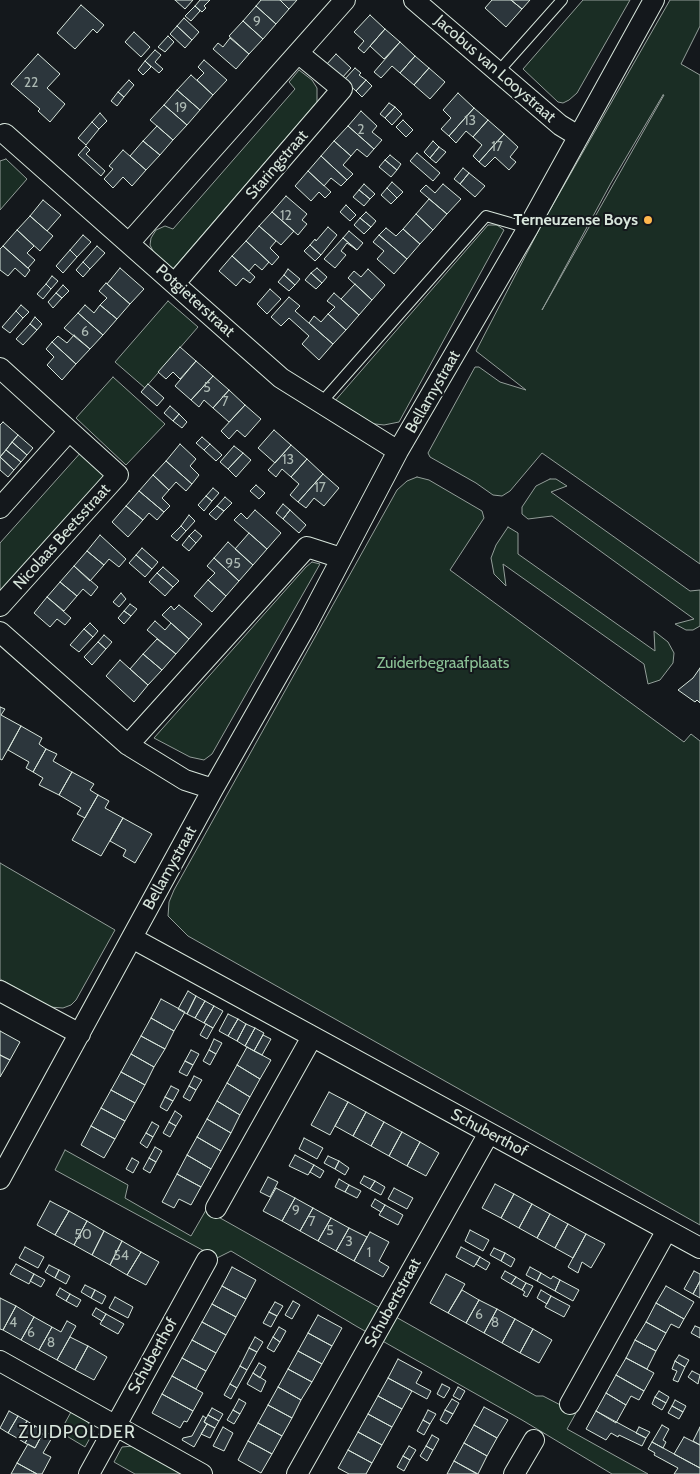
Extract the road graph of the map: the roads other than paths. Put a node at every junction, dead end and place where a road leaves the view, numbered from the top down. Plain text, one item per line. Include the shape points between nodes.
1 (345, 0) edge
2 (414, 0) edge
3 (562, 0) edge
4 (654, 0) edge
5 (298, 53) junction
6 (498, 72) junction
7 (2, 134) edge
8 (578, 136) junction
9 (528, 228) junction
10 (129, 244) junction
11 (175, 283) junction
12 (0, 368) edge
13 (320, 404) junction
14 (69, 430) junction
15 (398, 451) junction
16 (0, 508) edge
17 (341, 558) junction
18 (0, 606) edge
19 (0, 632) edge
20 (128, 745) junction
21 (213, 789) junction
22 (132, 938) junction
23 (0, 991) edge
24 (80, 1034) junction
25 (312, 1037) junction
26 (489, 1133) junction
27 (0, 1179) edge
28 (216, 1208) dead end
29 (667, 1230) junction
30 (700, 1248) edge
31 (207, 1260) dead end
32 (0, 1361) edge
33 (570, 1404) dead end
34 (115, 1427) junction
35 (534, 1440) dead end
36 (88, 1474) edge
37 (202, 1474) edge
38 (297, 1474) edge
39 (514, 1474) edge

1 - 5 street
2 - 6 street, Jacobus van Looystraat
3 - 6 lane
4 - 8 street, Bellamystraat
5 - 10 street
5 - 11 street, Staringstraat via 342,89
6 - 8 street, Jacobus van Looystraat via 560,125
7 - 10 street, Potgieterstraat
8 - 9 street, Bellamystraat
9 - 13 lane via 486,216
9 - 15 street, Bellamystraat
10 - 11 street, Potgieterstraat
11 - 13 street, Potgieterstraat via 281,378
12 - 14 street, Nicolaas Beetsstraat
13 - 15 street, Potgieterstraat
14 - 16 street
14 - 18 street, Nicolaas Beetsstraat via 118,475
15 - 17 street, Bellamystraat
17 - 20 street via 307,547
17 - 21 street, Bellamystraat
19 - 20 street
20 - 21 street via 186,780
21 - 22 street, Bellamystraat
22 - 24 street, Bellamystraat
22 - 25 street, Schuberthof
23 - 24 street
24 - 27 street, Bellamystraat
25 - 26 street, Schuberthof
25 - 28 street
26 - 29 street, Schuberthof
26 - 38 street, Schubertstraat
29 - 30 street, Schuberthof
29 - 33 street
31 - 34 street, Schuberthof
32 - 34 street
34 - 36 street, Schuberthof
34 - 37 street
35 - 39 street

